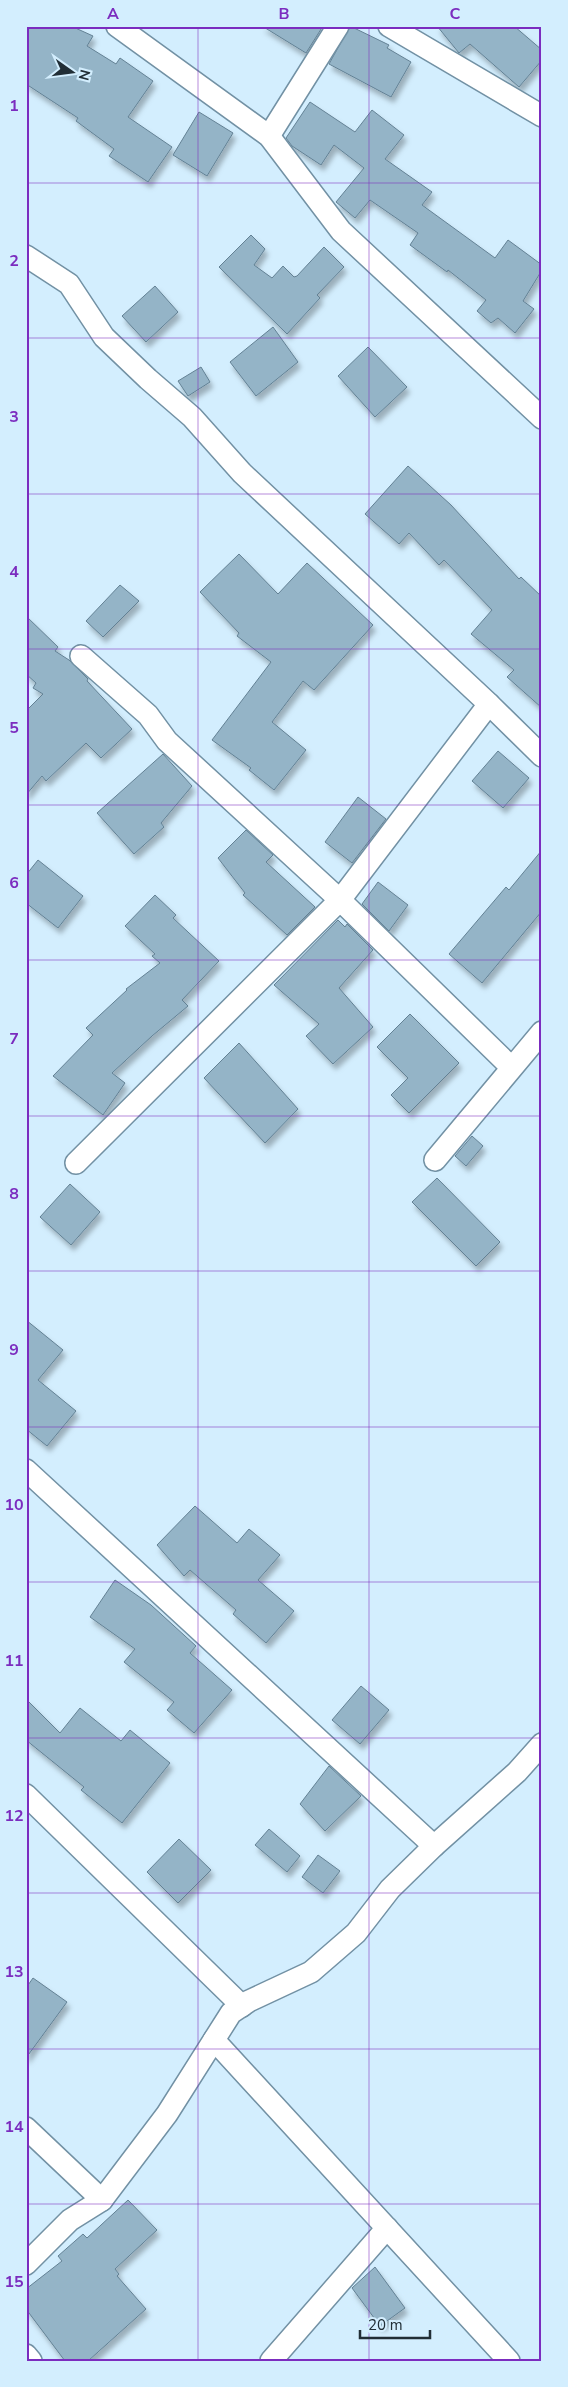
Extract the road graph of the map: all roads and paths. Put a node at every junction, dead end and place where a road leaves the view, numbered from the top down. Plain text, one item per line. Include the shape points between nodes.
1 (117, 26) edge
2 (338, 26) edge
3 (389, 26) edge
4 (542, 116) edge
5 (269, 136) junction
6 (26, 256) edge
7 (542, 418) edge
8 (81, 656) dead end
9 (489, 704) junction
10 (542, 756) edge
11 (340, 900) junction
12 (542, 1032) edge
13 (511, 1068) junction
14 (435, 1160) dead end
15 (76, 1162) dead end
16 (26, 1470) edge
17 (542, 1744) edge
18 (26, 1795) edge
19 (434, 1846) junction
20 (242, 2006) junction
21 (214, 2040) junction
22 (26, 2128) edge
23 (102, 2200) junction
24 (387, 2228) junction
25 (26, 2264) edge
26 (26, 2355) edge
27 (31, 2361) edge
28 (271, 2361) edge
29 (509, 2361) edge

1 - 5 street
2 - 5 street
3 - 4 street
5 - 7 street via 341,231
6 - 9 street via 69,284 104,337 192,417 242,473
8 - 11 street via 148,715 167,741
9 - 10 street
9 - 11 street
11 - 13 street
11 - 15 street
12 - 13 street
13 - 14 street
16 - 19 street
17 - 19 street via 517,1772
18 - 20 street
19 - 20 street via 390,1889 356,1933 311,1972
20 - 21 street via 231,2014
21 - 23 street via 167,2114
21 - 24 street
22 - 23 street
23 - 25 street via 70,2220
24 - 28 street
24 - 29 street
26 - 27 street

